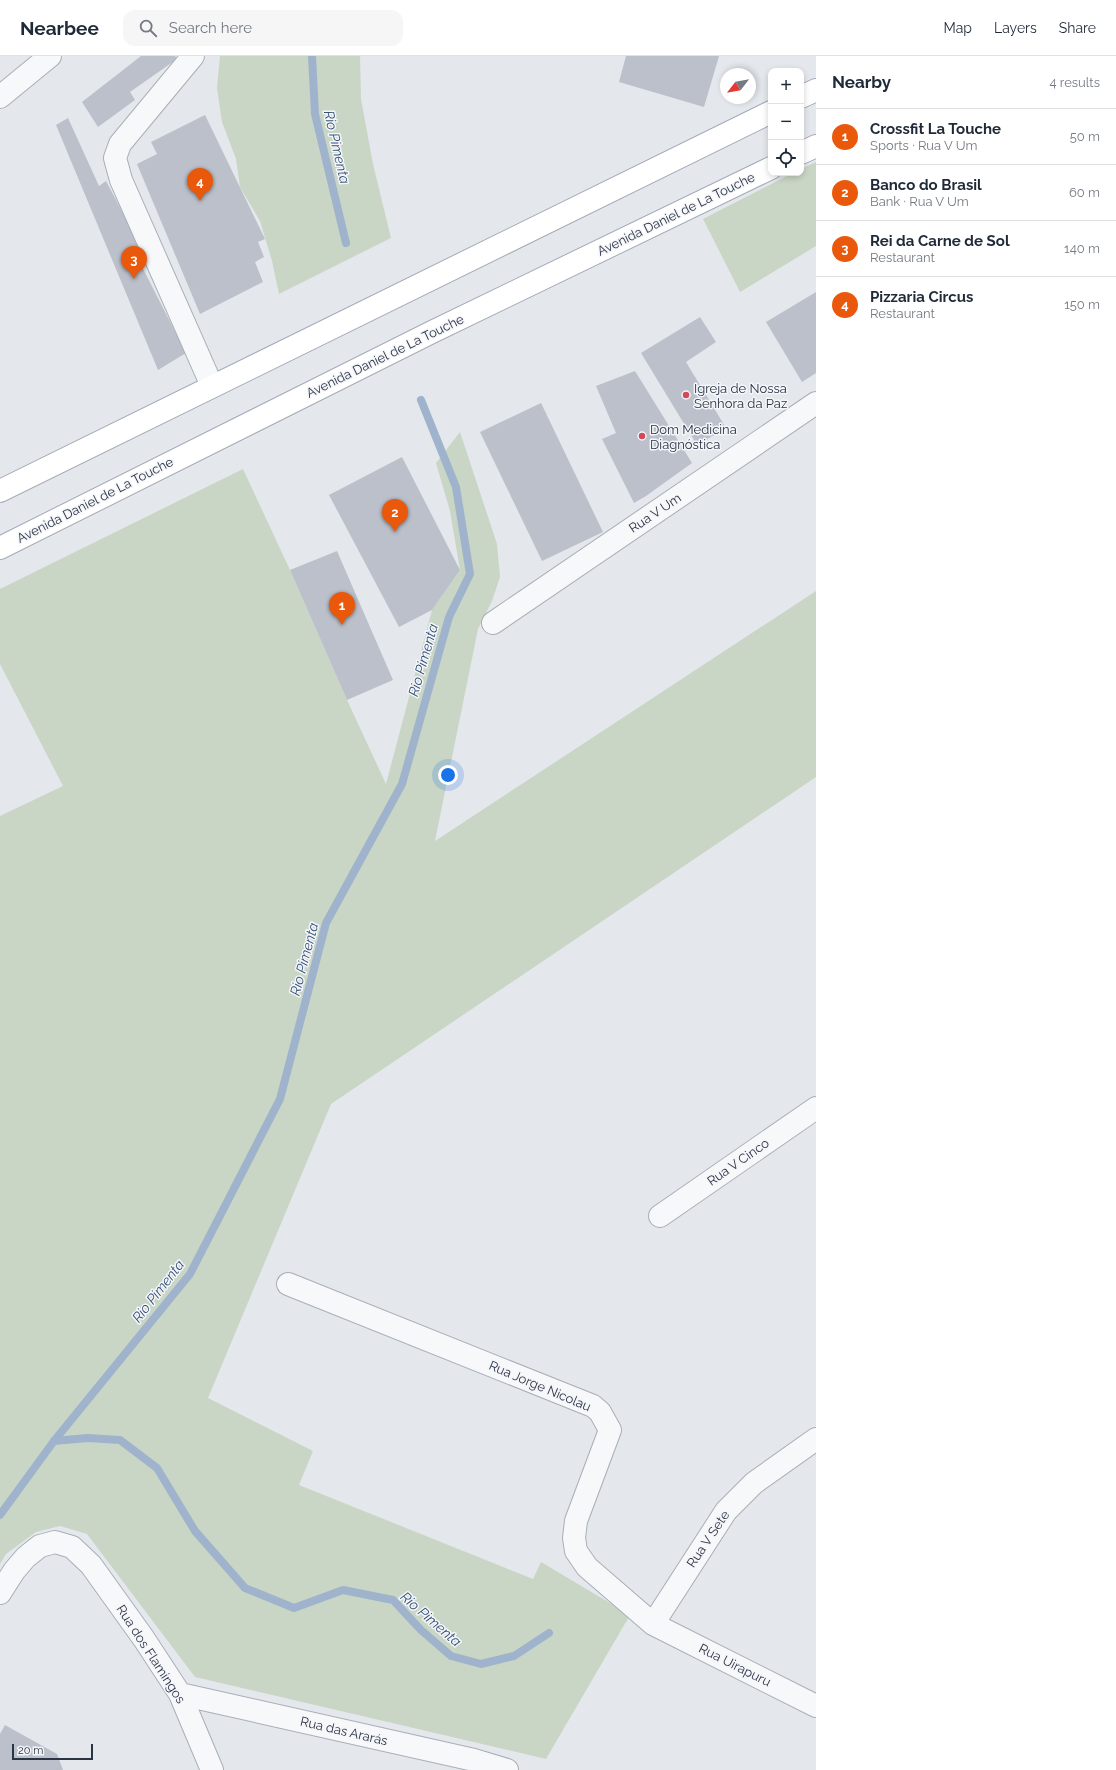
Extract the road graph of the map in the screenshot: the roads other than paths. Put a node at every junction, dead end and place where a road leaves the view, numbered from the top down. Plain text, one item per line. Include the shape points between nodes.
1 (50, 56) edge
2 (193, 56) edge
3 (816, 90) edge
4 (804, 96) edge
5 (0, 97) edge
6 (768, 113) edge
7 (816, 146) edge
8 (804, 152) edge
9 (768, 169) edge
10 (212, 386) junction
11 (816, 403) edge
12 (0, 491) edge
13 (0, 548) edge
14 (493, 623) dead end
15 (816, 1108) edge
16 (660, 1216) dead end
17 (288, 1284) dead end
18 (816, 1439) edge
19 (0, 1593) edge
20 (653, 1624) junction
21 (180, 1694) junction
22 (816, 1706) edge
23 (212, 1770) edge
24 (507, 1770) edge

1 - 5 street
2 - 10 street via 120,144 115,158 121,180
3 - 4 main road
6 - 10 main road
7 - 8 main road
9 - 13 main road, Avenida Daniel de La Touche via 432,332
10 - 12 main road
11 - 14 street, Rua V Um
15 - 16 street, Rua V Cinco
17 - 20 street, Rua Jorge Nicolau via 593,1406 600,1412 610,1430 576,1521 576,1551 587,1567
18 - 20 street, Rua V Sete via 754,1483 726,1511
19 - 21 street, Rua dos Flamingos via 14,1571 40,1546 55,1542 72,1547 91,1565
20 - 22 street, Rua Uirapuru
21 - 23 street, Rua dos Flamingos
21 - 24 street, Rua das Ararás via 474,1760

